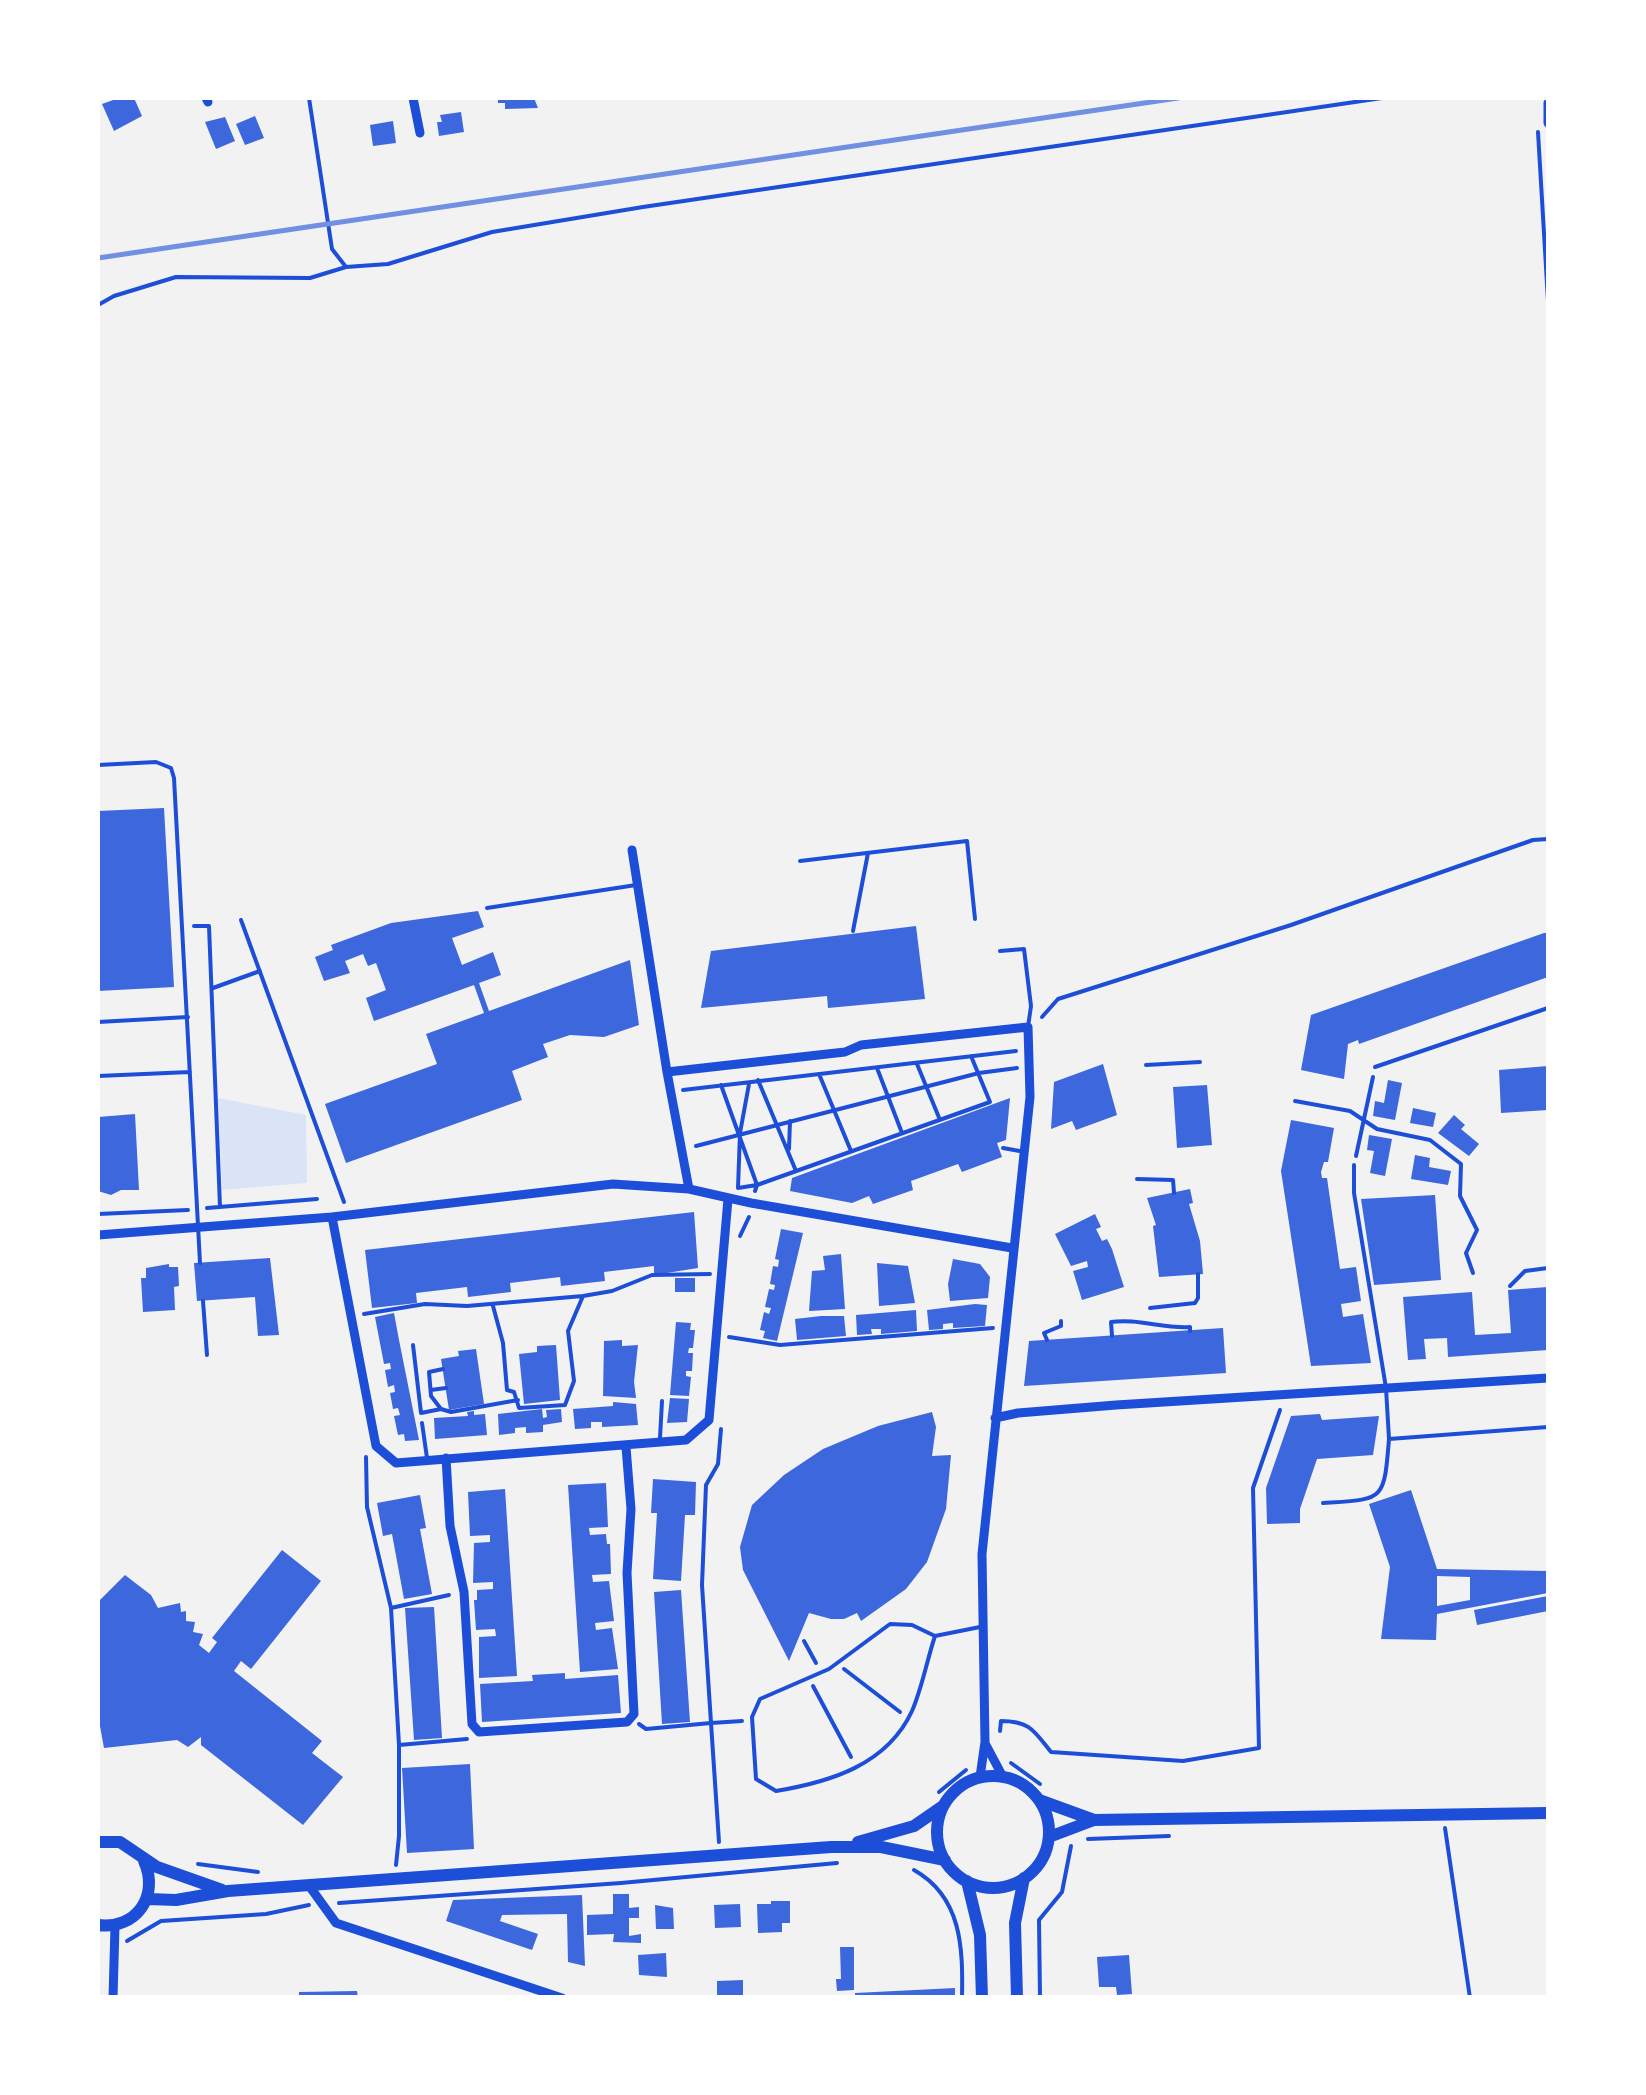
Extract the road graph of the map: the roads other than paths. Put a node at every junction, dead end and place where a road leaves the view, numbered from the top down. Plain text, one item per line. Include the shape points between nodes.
1 (414, 98) edge
2 (1548, 103) edge
3 (1548, 123) edge
4 (420, 133) dead end
5 (98, 766) edge
6 (632, 850) dead end
7 (638, 884) junction
8 (487, 908) dead end
9 (1000, 951) dead end
10 (1548, 1008) edge
11 (188, 1016) junction
12 (98, 1022) edge
13 (1028, 1027) junction
14 (1375, 1067) road end
15 (190, 1072) junction
16 (667, 1072) junction
17 (98, 1076) edge
18 (1002, 1148) dead end
19 (1024, 1152) junction
20 (1354, 1165) road end
21 (689, 1189) junction
22 (728, 1199) junction
23 (1548, 1216) edge
24 (332, 1217) junction
25 (198, 1228) junction
26 (1548, 1230) edge
27 (98, 1235) edge
28 (1012, 1248) junction
29 (200, 1262) dead end
30 (1548, 1268) edge
31 (1510, 1286) dead end
32 (203, 1301) dead end
33 (207, 1354) dead end
34 (1548, 1378) edge
35 (1386, 1388) junction
36 (662, 1402) dead end
37 (995, 1418) junction
38 (422, 1423) dead end
39 (1548, 1427) edge
40 (1389, 1439) junction
41 (661, 1443) junction
42 (626, 1447) junction
43 (446, 1458) junction
44 (427, 1460) junction
45 (1322, 1502) dead end
46 (984, 1626) junction
47 (934, 1636) junction
48 (986, 1747) junction
49 (1003, 1777) junction
50 (980, 1778) junction
51 (940, 1800) junction
52 (1039, 1800) junction
53 (1548, 1813) edge
54 (1094, 1820) junction
55 (1048, 1837) junction
56 (98, 1842) edge
57 (831, 1847) junction
58 (143, 1858) junction
59 (944, 1860) junction
60 (1024, 1878) junction
61 (967, 1882) junction
62 (310, 1887) junction
63 (228, 1891) junction
64 (148, 1899) junction
65 (98, 1925) edge
66 (115, 1926) junction
67 (113, 1998) edge
68 (562, 1998) edge
69 (982, 1998) edge
70 (1016, 1998) edge

1 - 4 street
2 - 3 street
5 - 11 lane via 156,762 171,768
6 - 7 street
7 - 8 lane
7 - 16 street
9 - 13 lane via 1024,950
10 - 14 lane
11 - 12 lane
11 - 15 lane
13 - 16 street
13 - 19 street
15 - 17 lane
15 - 25 lane
16 - 21 street
18 - 19 lane
19 - 28 street
20 - 35 lane
21 - 22 street
21 - 24 street via 613,1184
22 - 28 street
22 - 41 street via 709,1420 686,1440
23 - 26 lane
24 - 25 street
24 - 44 street via 376,1446 396,1463
25 - 27 street
25 - 29 lane
28 - 37 street
30 - 31 lane via 1524,1270
32 - 33 lane
34 - 35 street
35 - 37 street
35 - 40 lane
36 - 41 lane
37 - 46 street via 982,1554
38 - 44 lane
39 - 40 lane
40 - 45 lane via 1379,1493 1370,1500
41 - 42 street
42 - 43 street
42 - 43 street via 634,1714 479,1732 472,1724
43 - 44 street
46 - 47 lane
46 - 48 street
47 - 47 lane via 908,1718 881,1752 818,1784 776,1791 756,1779 752,1720 760,1700 836,1664 890,1624
48 - 49 street
48 - 50 street
49 - 50 main road
49 - 52 main road
50 - 51 main road
51 - 57 main road via 914,1826
51 - 59 main road
52 - 54 main road
52 - 55 main road
53 - 54 main road
54 - 55 main road
55 - 60 main road via 1041,1860
56 - 58 main road via 120,1842
57 - 59 main road via 881,1847
57 - 62 main road
58 - 63 main road
58 - 64 main road
59 - 61 main road
60 - 61 main road via 996,1888
60 - 70 main road
61 - 69 main road via 978,1924
62 - 63 main road
62 - 68 street via 336,1923
63 - 64 main road
64 - 66 main road
65 - 66 main road
66 - 67 street

